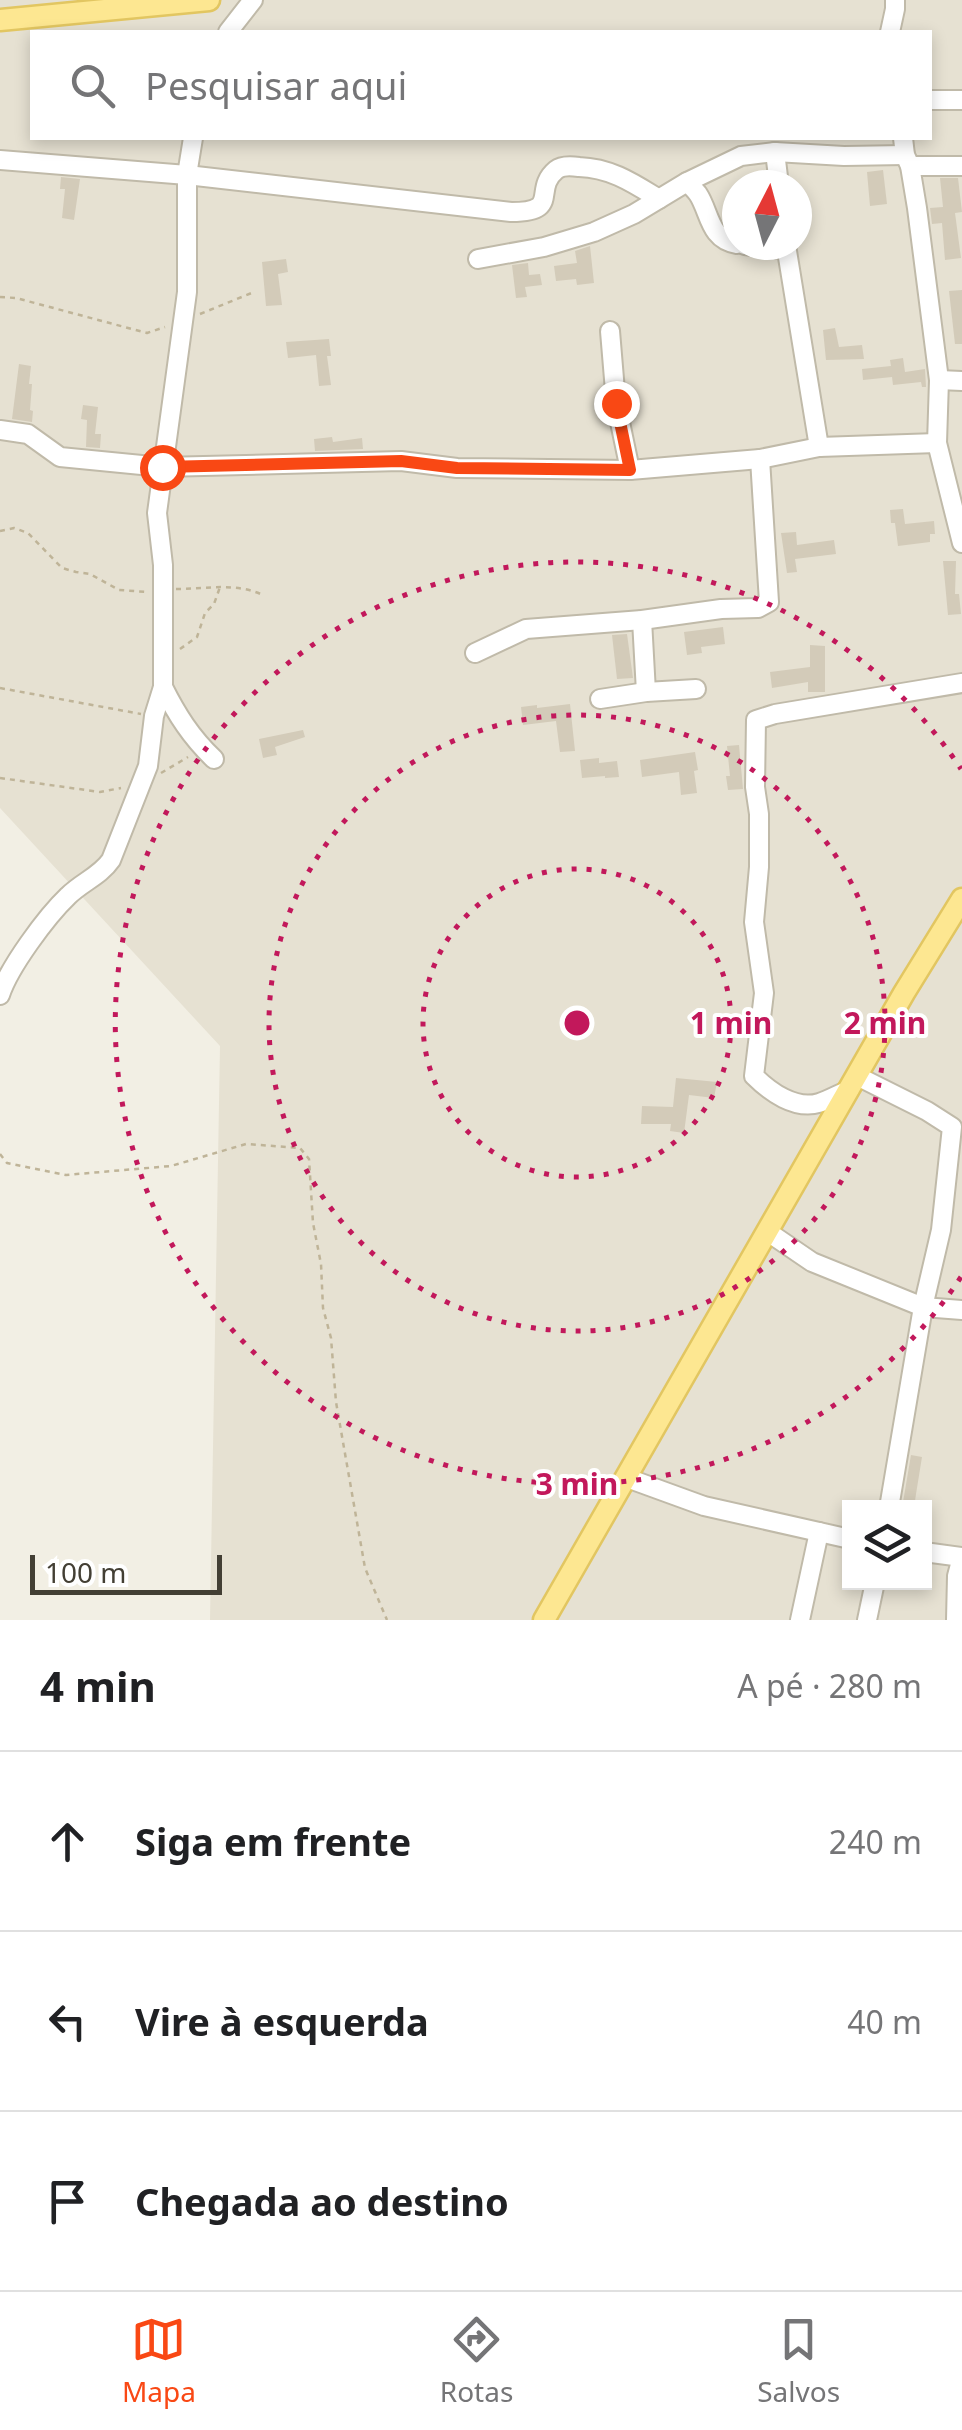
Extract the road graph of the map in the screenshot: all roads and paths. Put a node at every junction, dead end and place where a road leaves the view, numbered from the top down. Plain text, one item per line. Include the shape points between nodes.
1 (209, 0) edge
2 (253, 0) edge
3 (895, 0) edge
4 (0, 20) edge
5 (230, 30) edge
6 (890, 30) edge
7 (932, 100) edge
8 (962, 100) edge
9 (193, 140) edge
10 (740, 147) edge
11 (774, 152) junction
12 (906, 153) edge
13 (0, 160) edge
14 (962, 166) edge
15 (776, 170) edge
16 (187, 175) junction
17 (687, 182) junction
18 (659, 199) junction
19 (722, 237) edge
20 (478, 259) dead end
21 (788, 260) edge
22 (254, 292) dead end
23 (0, 297) edge
24 (183, 322) junction
25 (610, 331) dead end
26 (939, 380) junction
27 (962, 380) edge
28 (0, 430) edge
29 (937, 443) junction
30 (819, 447) junction
31 (760, 460) junction
32 (162, 467) junction
33 (630, 470) junction
34 (0, 530) edge
35 (962, 543) edge
36 (220, 586) junction
37 (163, 590) junction
38 (263, 595) dead end
39 (642, 620) junction
40 (475, 653) dead end
41 (163, 663) junction
42 (962, 683) edge
43 (163, 687) junction
44 (0, 688) edge
45 (696, 689) dead end
46 (646, 692) junction
47 (600, 700) dead end
48 (154, 716) junction
49 (208, 753) joint
50 (0, 778) edge
51 (141, 785) junction
52 (959, 909) edge
53 (0, 994) edge
54 (853, 1083) junction
55 (0, 1154) edge
56 (768, 1232) junction
57 (923, 1307) junction
58 (962, 1310) edge
59 (626, 1478) junction
60 (891, 1500) edge
61 (818, 1532) junction
62 (842, 1536) edge
63 (932, 1553) edge
64 (962, 1557) edge
65 (873, 1590) edge
66 (387, 1620) edge
67 (544, 1620) edge
68 (800, 1620) edge
69 (867, 1620) edge
70 (956, 1620) edge

1 - 4 main road
2 - 5 street
3 - 6 street
7 - 8 street
9 - 16 street
10 - 11 street
10 - 17 street
11 - 12 street
11 - 15 street
12 - 14 street
12 - 26 street
13 - 16 street
16 - 18 street via 532,212 555,170 589,167 613,172
16 - 24 street
17 - 18 street
17 - 19 street
18 - 20 street via 594,232
21 - 30 street
22 - 24 path
23 - 24 path via 147,333
24 - 32 street
25 - 33 street
26 - 27 street
26 - 29 street
28 - 32 street via 28,434 60,457
29 - 30 street
29 - 35 street
30 - 31 street
31 - 33 street
31 - 39 street via 769,602
32 - 33 street via 401,461
32 - 37 street via 157,513
34 - 37 path via 28,533 62,568 119,590
36 - 37 path
36 - 38 path
36 - 41 path via 197,636
37 - 41 street
39 - 40 street via 526,629
39 - 46 street
41 - 43 street
42 - 54 street via 756,720 754,922 764,993 754,1076 793,1102 815,1104
43 - 48 street
43 - 49 street
44 - 48 path
45 - 46 street
46 - 47 street
48 - 51 street
49 - 51 path
50 - 51 path via 100,792
51 - 53 street via 111,860 56,910
52 - 54 main road
54 - 56 main road
54 - 57 street via 952,1127 941,1230
55 - 66 path via 7,1163 66,1174 172,1166 246,1144 300,1148 309,1159 323,1308 365,1568
56 - 57 street via 812,1262
56 - 59 main road
57 - 58 street
57 - 60 street
59 - 61 street via 704,1506
59 - 67 main road
61 - 62 street
61 - 68 street
63 - 64 street
64 - 70 street
65 - 69 street

